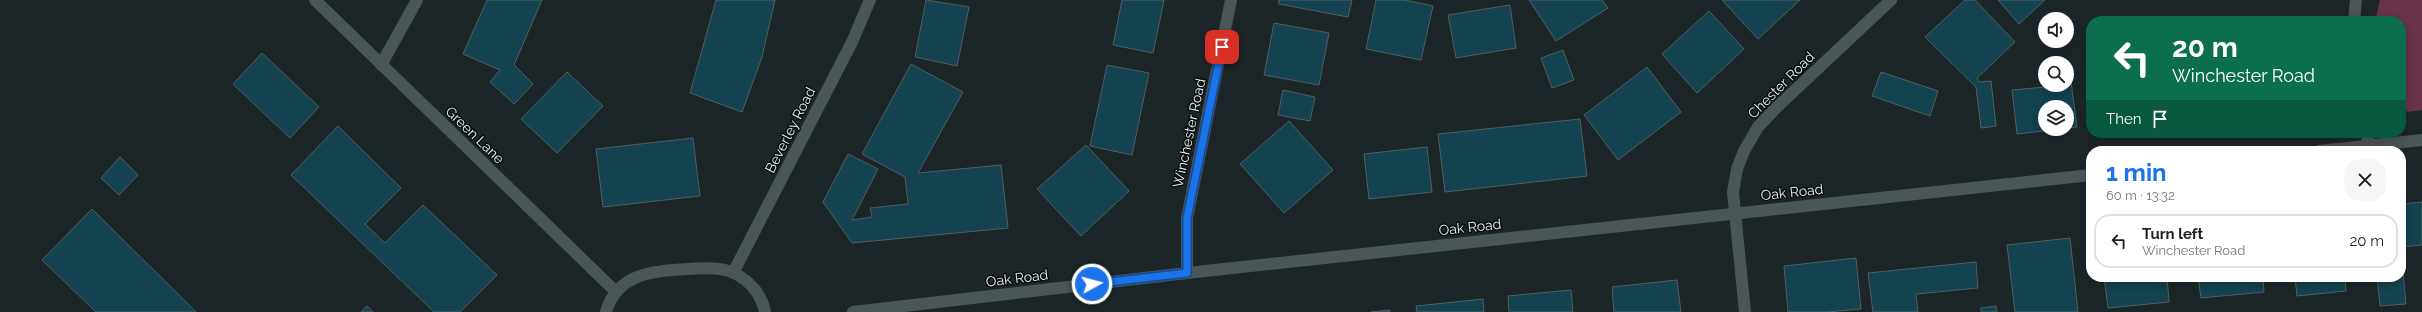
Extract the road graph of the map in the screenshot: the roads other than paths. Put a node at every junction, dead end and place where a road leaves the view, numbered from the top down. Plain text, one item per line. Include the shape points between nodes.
1 (315, 0) edge
2 (418, 0) edge
3 (870, 0) edge
4 (1231, 0) edge
5 (1891, 0) edge
6 (2356, 0) edge
7 (2354, 16) edge
8 (381, 65) junction
9 (2368, 138) edge
10 (2422, 140) edge
11 (2369, 146) joint
12 (2086, 176) edge
13 (1735, 214) junction
14 (733, 273) junction
15 (1187, 273) junction
16 (616, 292) junction
17 (606, 312) edge
18 (765, 312) edge
19 (853, 312) edge
20 (1745, 312) edge

1 - 8 street, Green Lane
2 - 8 street
3 - 14 street, Beverley Road via 852,42
4 - 15 street, Winchester Road via 1187,218
5 - 13 street, Chester Road via 1758,127 1737,169 1733,192
6 - 7 street
8 - 16 street, Green Lane
9 - 11 street
10 - 11 street
12 - 13 street, Oak Road
13 - 15 street, Oak Road
13 - 20 street, Chester Road
14 - 16 street via 702,268 653,271 629,280
14 - 18 street via 753,287 763,301
15 - 19 street, Oak Road
16 - 17 street

